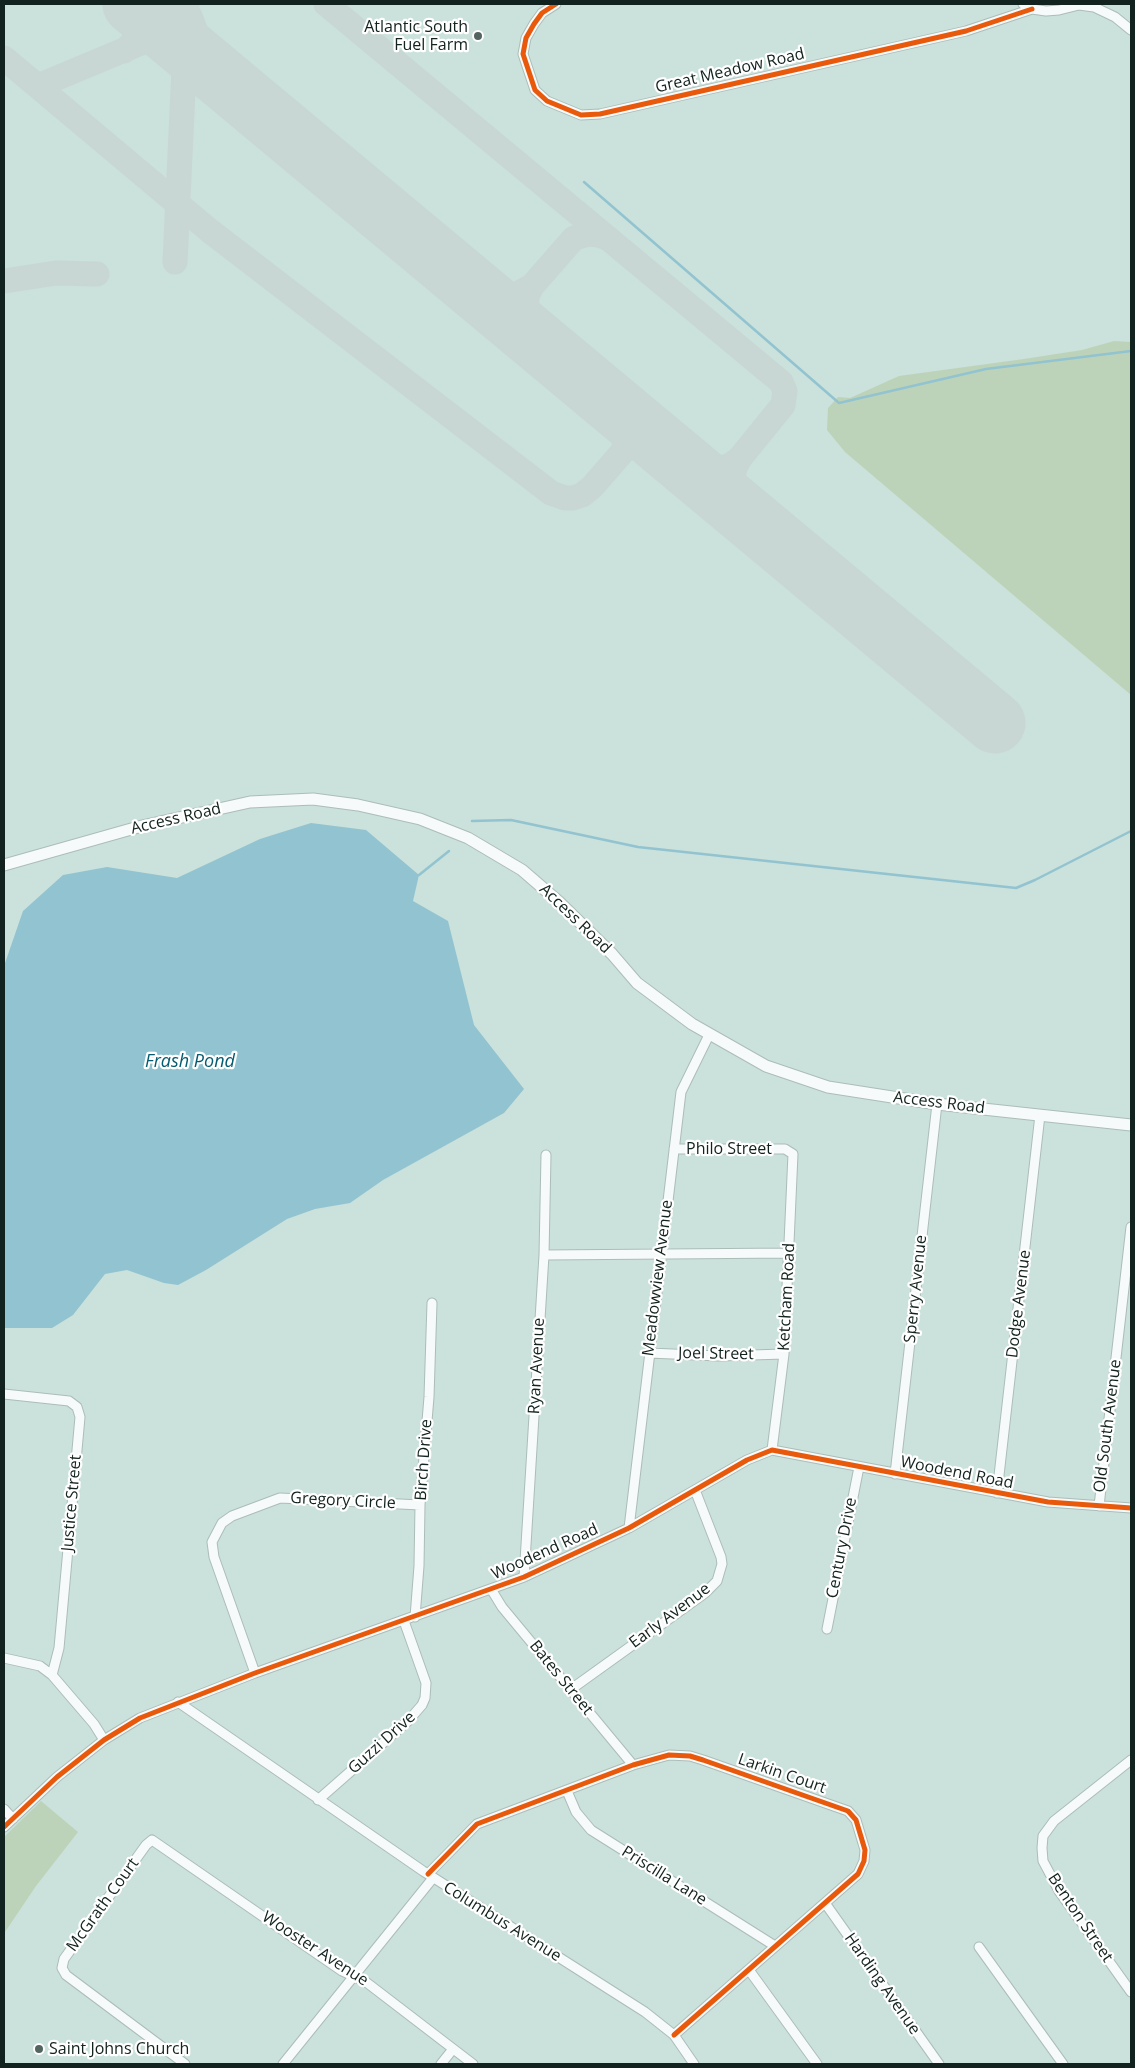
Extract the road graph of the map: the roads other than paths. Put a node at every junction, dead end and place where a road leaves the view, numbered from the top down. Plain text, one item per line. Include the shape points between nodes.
1 (556, 4) edge
2 (1022, 4) edge
3 (1075, 4) edge
4 (1032, 9) junction
5 (1059, 10) junction
6 (1131, 30) edge
7 (4, 865) edge
8 (709, 1035) junction
9 (937, 1104) junction
10 (1040, 1115) junction
11 (1131, 1125) edge
12 (674, 1149) junction
13 (785, 1149) joint
14 (546, 1154) dead end
15 (1131, 1227) edge
16 (790, 1253) junction
17 (662, 1254) junction
18 (544, 1256) junction
19 (432, 1303) dead end
20 (649, 1353) junction
21 (784, 1354) junction
22 (4, 1394) edge
23 (772, 1450) junction
24 (859, 1467) junction
25 (896, 1474) junction
26 (696, 1490) junction
27 (997, 1493) junction
28 (420, 1506) junction
29 (1099, 1506) junction
30 (1131, 1508) edge
31 (629, 1528) junction
32 (524, 1577) junction
33 (491, 1589) junction
34 (415, 1617) junction
35 (404, 1621) junction
36 (827, 1629) dead end
37 (4, 1658) edge
38 (255, 1673) junction
39 (52, 1674) junction
40 (570, 1690) junction
41 (178, 1702) junction
42 (104, 1740) junction
43 (1131, 1760) edge
44 (633, 1765) junction
45 (567, 1791) junction
46 (318, 1800) junction
47 (4, 1809) edge
48 (13, 1818) junction
49 (4, 1827) edge
50 (152, 1840) joint
51 (430, 1876) junction
52 (825, 1903) junction
53 (775, 1946) junction
54 (979, 1947) dead end
55 (750, 1970) junction
56 (353, 1976) junction
57 (1131, 1992) edge
58 (674, 2035) junction
59 (453, 2049) junction
60 (185, 2064) edge
61 (283, 2064) edge
62 (441, 2064) edge
63 (473, 2064) edge
64 (694, 2064) edge
65 (817, 2064) edge
66 (939, 2064) edge
67 (1063, 2064) edge

1 - 4 street, Great Meadow Road via 542,13 534,24 526,38 523,54 535,90 548,101 581,115 600,114 966,31
2 - 4 street, Great Meadow Road
3 - 5 street, Great Meadow Road
4 - 5 street, Great Meadow Road
5 - 6 street, Great Meadow Road via 1079,5 1094,7 1115,17
7 - 8 main road, Access Road via 142,826 250,802 312,799 420,819 468,838 522,870 612,954 637,983
8 - 9 main road, Access Road via 766,1066 828,1087
8 - 12 street, Meadowview Avenue via 681,1092
9 - 10 main road, Access Road
9 - 25 street, Sperry Avenue
10 - 11 main road, Access Road
10 - 27 street, Dodge Avenue
12 - 13 street, Philo Street
12 - 17 street, Meadowview Avenue
13 - 16 street, Ketcham Road via 794,1158
14 - 18 street, Ryan Avenue
15 - 29 street, Old South Avenue
16 - 17 street
16 - 21 street, Ketcham Road
17 - 18 street
17 - 20 street, Meadowview Avenue
18 - 32 street, Ryan Avenue
19 - 28 street, Birch Drive via 429,1397
20 - 21 street, Joel Street
20 - 31 street, Meadowview Avenue
21 - 23 street, Ketcham Road
22 - 39 street, Justice Street via 69,1401 77,1407 80,1417 59,1648
23 - 24 street, Woodend Road
23 - 26 street, Woodend Road via 747,1460
24 - 25 street, Woodend Road
24 - 36 street, Century Drive
25 - 27 street, Woodend Road
26 - 31 street, Woodend Road
26 - 40 street, Early Avenue via 722,1557 717,1581
27 - 29 street, Woodend Road
28 - 34 street, Birch Drive
28 - 38 street, Gregory Circle via 280,1498 222,1523 212,1542 214,1557
29 - 30 street, Woodend Road
31 - 32 street, Woodend Road
32 - 33 street, Woodend Road
33 - 34 street, Woodend Road
33 - 40 street, Bates Street
34 - 35 street, Woodend Road
35 - 38 street, Woodend Road
35 - 46 street, Guzzi Drive via 426,1683 422,1705
37 - 39 street via 40,1666
38 - 41 street, Woodend Road
39 - 42 street
40 - 44 street, Bates Street
41 - 42 street, Woodend Road via 140,1718
41 - 46 street, Columbus Avenue
42 - 48 street, Woodend Road
43 - 57 street, Benton Street via 1054,1821 1044,1836 1042,1848 1044,1861 1059,1891
44 - 45 street, Larkin Court
44 - 52 street, Larkin Court via 669,1755 690,1756 848,1811 859,1827 866,1850 864,1861 853,1880
45 - 51 street, Larkin Court via 477,1824
45 - 53 street, Priscilla Lane via 576,1812 591,1830
46 - 51 street, Columbus Avenue
47 - 48 street
48 - 49 street, Woodend Road
50 - 56 street, Wooster Avenue
50 - 60 street, McGrath Court via 64,1959 62,1968 66,1975
51 - 56 street
51 - 58 street, Columbus Avenue via 645,2012
52 - 53 street, Larkin Court
52 - 66 street, Harding Avenue
53 - 55 street, Larkin Court
54 - 67 street
55 - 58 street, Larkin Court
55 - 65 street
56 - 59 street, Wooster Avenue via 366,1982
56 - 61 street
58 - 64 street, Columbus Avenue
59 - 62 street
59 - 63 street, Wooster Avenue

